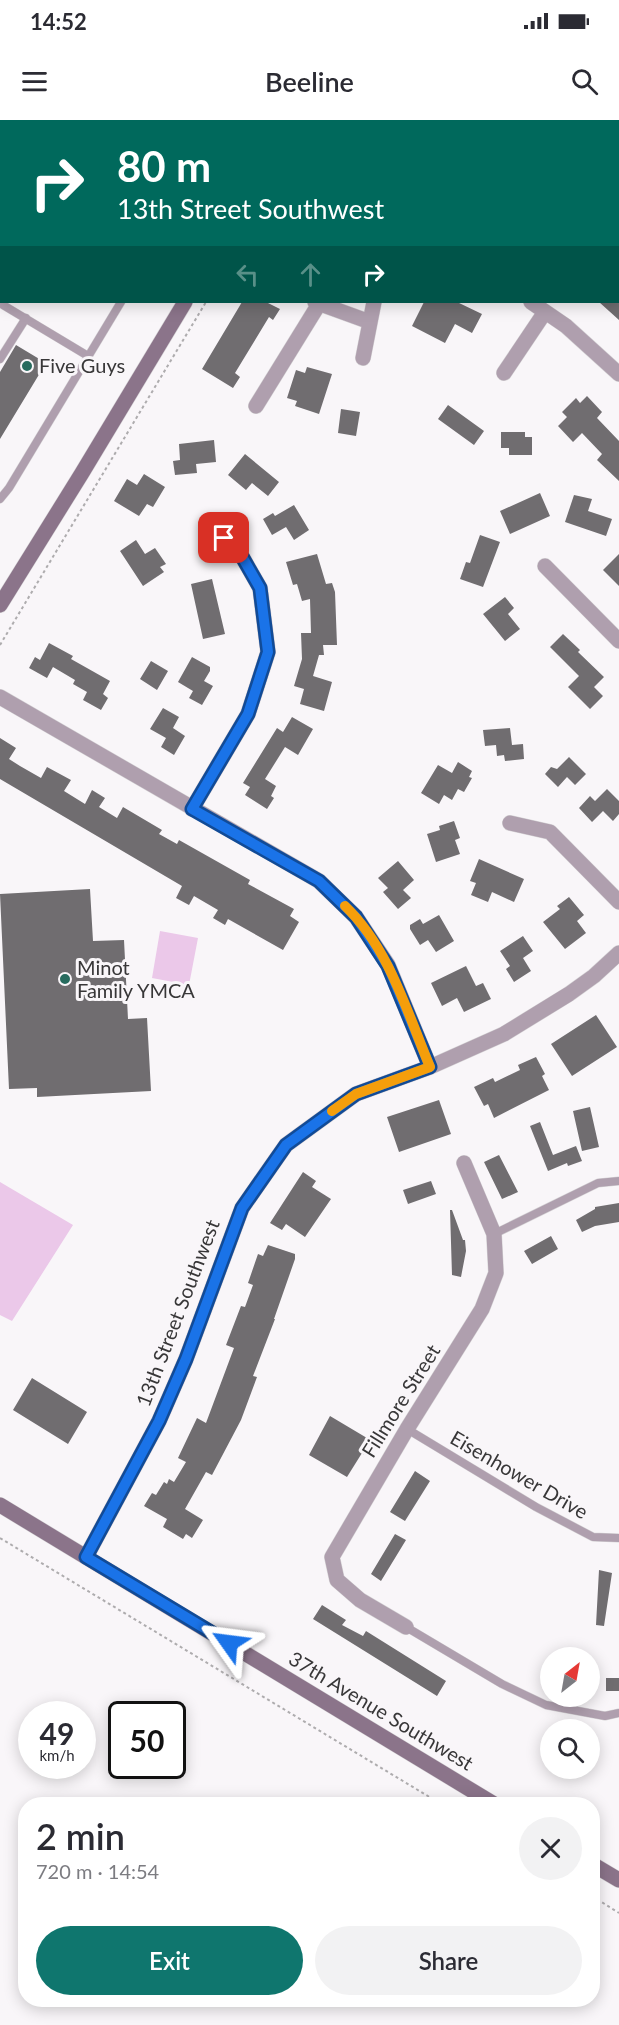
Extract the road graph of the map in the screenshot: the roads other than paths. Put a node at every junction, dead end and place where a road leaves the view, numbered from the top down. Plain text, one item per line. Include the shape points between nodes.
1 (120, 303) edge
2 (184, 303) edge
3 (317, 303) edge
4 (374, 303) edge
5 (532, 303) edge
6 (3, 305) dead end
7 (545, 312) junction
8 (26, 318) junction
9 (370, 322) junction
10 (88, 356) junction
11 (363, 358) dead end
12 (0, 359) edge
13 (504, 373) dead end
14 (619, 374) edge
15 (256, 406) dead end
16 (0, 483) edge
17 (9, 488) junction
18 (0, 499) edge
19 (212, 529) dead end
20 (544, 566) dead end
21 (0, 605) edge
22 (619, 641) edge
23 (0, 697) edge
24 (192, 809) junction
25 (510, 824) dead end
26 (619, 902) edge
27 (619, 953) edge
28 (430, 1067) junction
29 (464, 1163) dead end
30 (619, 1180) edge
31 (494, 1234) junction
32 (407, 1429) junction
33 (0, 1505) edge
34 (619, 1538) edge
35 (86, 1557) junction
36 (406, 1627) joint
37 (619, 1713) edge
38 (482, 1797) edge
39 (600, 1869) edge
40 (619, 1880) edge

1 - 10 lane
2 - 21 main road
3 - 9 street
3 - 15 street
4 - 9 street
5 - 7 street
6 - 8 lane
7 - 13 street
7 - 14 street
8 - 10 lane
8 - 12 lane
9 - 11 street
10 - 17 lane
16 - 17 lane
17 - 18 lane
19 - 24 street via 236,546 260,588 268,652 248,714
20 - 22 street
23 - 24 street
24 - 28 street via 319,881 356,917 388,966
25 - 26 street via 550,832
27 - 28 street, 13th Street Southwest via 570,994 504,1034
28 - 35 street, 13th Street Southwest via 356,1094 286,1145 242,1208 159,1421
29 - 31 street, Fillmore Street
30 - 31 lane via 598,1183
31 - 32 street, Fillmore Street via 496,1273 482,1309
32 - 34 lane, Eisenhower Drive via 546,1512 593,1536
32 - 36 street, Fillmore Street via 332,1557 337,1580 360,1600
33 - 35 main road, 37th Avenue Southwest
35 - 38 main road, 37th Avenue Southwest
36 - 37 lane via 502,1684 546,1705 605,1716
39 - 40 main road

